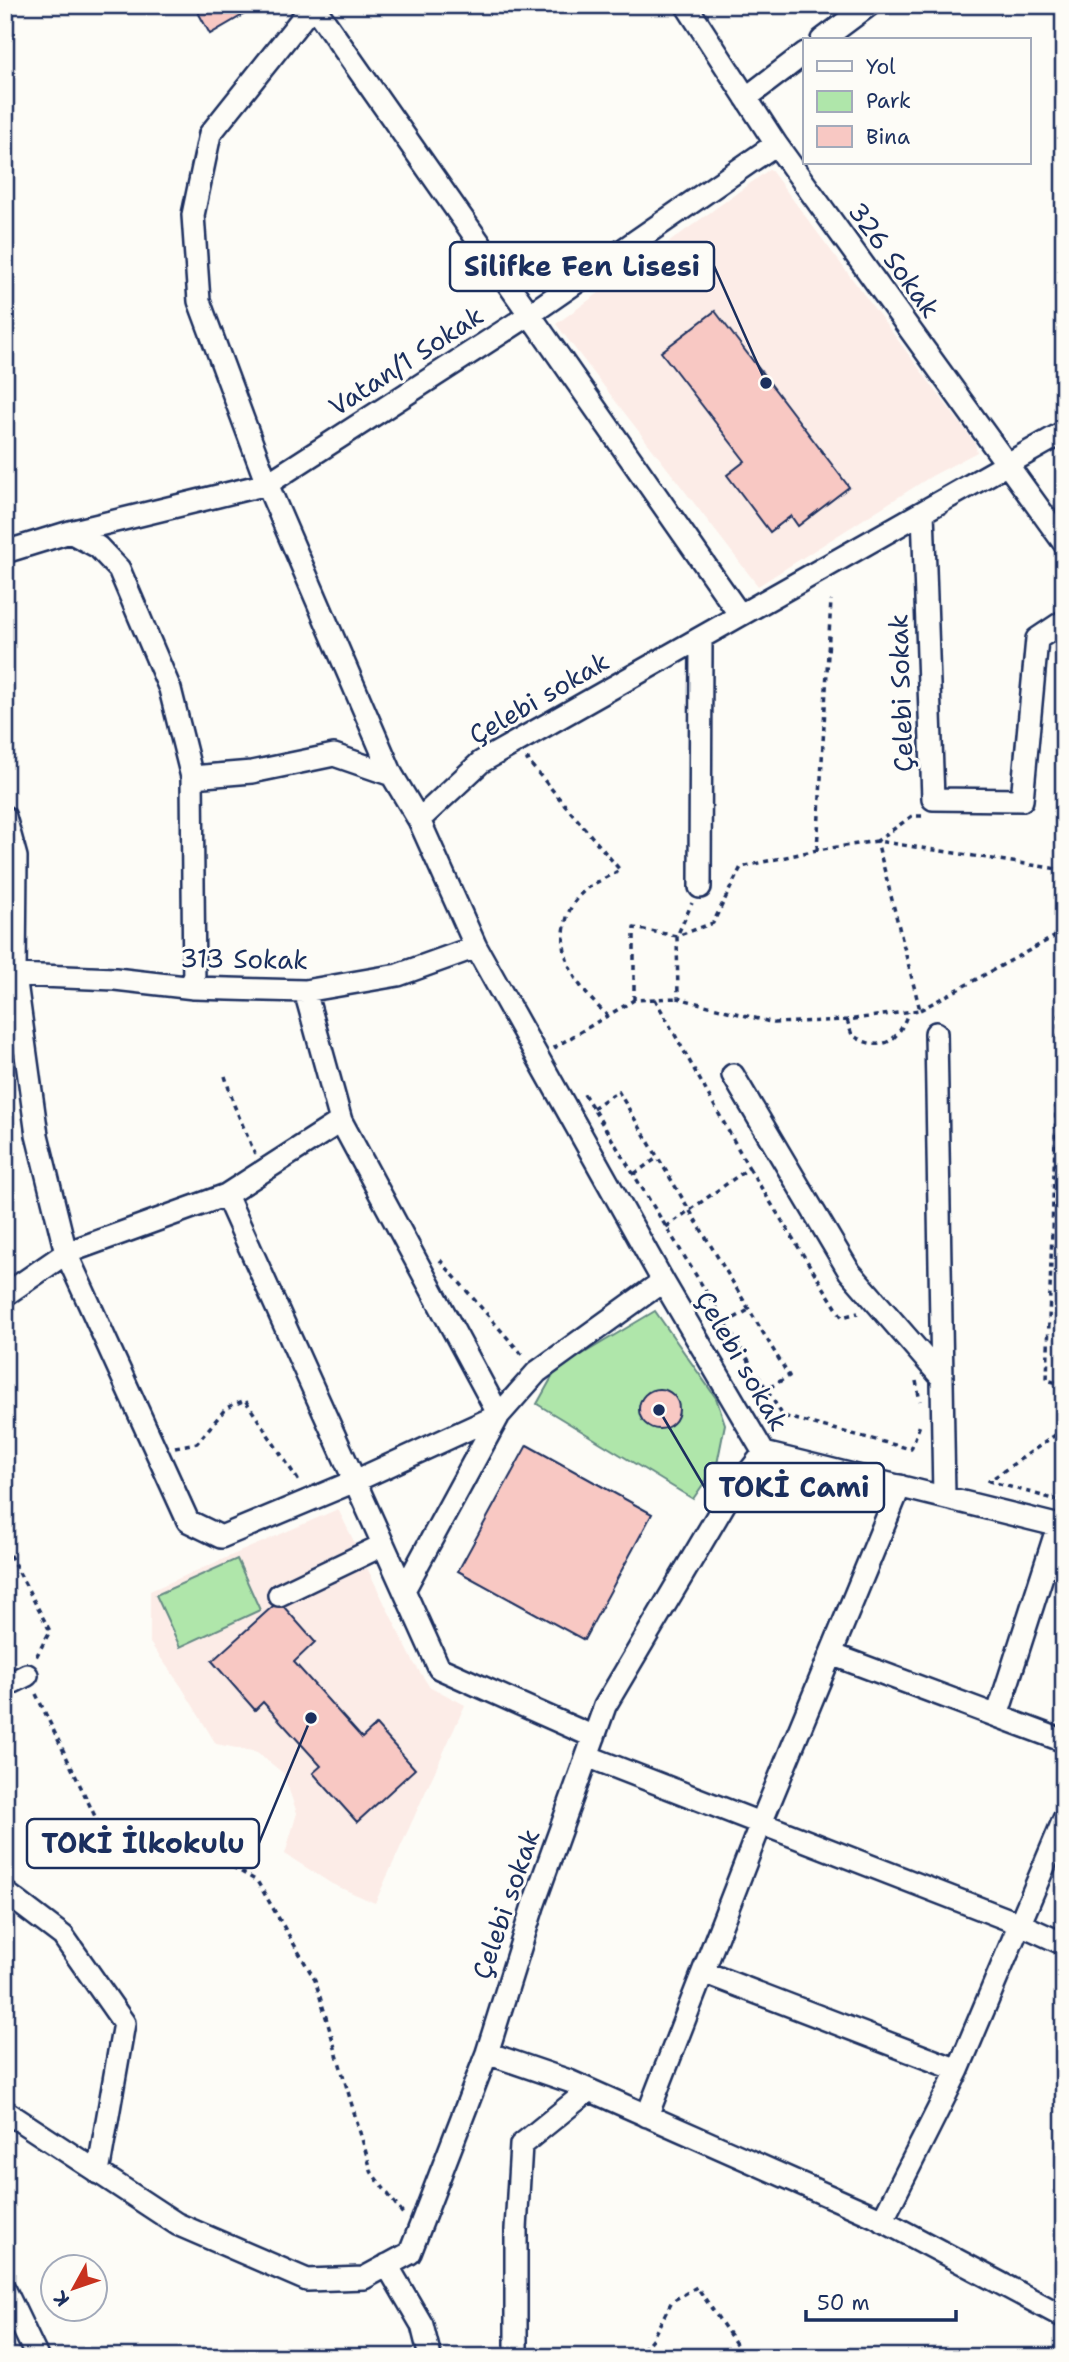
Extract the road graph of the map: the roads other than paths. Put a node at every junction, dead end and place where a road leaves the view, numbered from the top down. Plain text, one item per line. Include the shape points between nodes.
1 (313, 5) edge
2 (686, 5) edge
3 (869, 5) edge
4 (825, 38) edge
5 (803, 55) edge
6 (746, 98) junction
7 (776, 144) junction
8 (529, 314) junction
9 (1064, 432) edge
10 (1007, 464) junction
11 (267, 484) junction
12 (923, 512) junction
13 (70, 532) junction
14 (1064, 543) edge
15 (5, 552) edge
16 (740, 615) junction
17 (1064, 621) edge
18 (701, 638) junction
19 (392, 775) junction
20 (192, 777) junction
21 (5, 817) edge
22 (419, 820) junction
23 (700, 887) road end
24 (476, 947) junction
25 (10, 976) edge
26 (194, 988) junction
27 (305, 992) junction
28 (936, 1033) dead end
29 (733, 1075) dead end
30 (341, 1121) junction
31 (226, 1195) junction
32 (66, 1253) junction
33 (663, 1280) junction
34 (5, 1295) edge
35 (942, 1378) junction
36 (499, 1415) junction
37 (764, 1452) junction
38 (355, 1481) junction
39 (900, 1486) junction
40 (944, 1497) junction
41 (1061, 1526) edge
42 (383, 1545) junction
43 (404, 1590) junction
44 (279, 1595) dead end
45 (831, 1654) junction
46 (27, 1675) road end
47 (5, 1686) edge
48 (997, 1716) junction
49 (1064, 1741) edge
50 (591, 1746) junction
51 (1064, 1819) edge
52 (761, 1823) junction
53 (5, 1892) edge
54 (1020, 1924) junction
55 (1064, 1944) edge
56 (703, 1972) junction
57 (487, 2053) junction
58 (958, 2070) junction
59 (589, 2090) junction
60 (5, 2111) edge
61 (647, 2116) junction
62 (98, 2173) junction
63 (882, 2221) junction
64 (387, 2265) junction
65 (5, 2290) edge
66 (1064, 2318) edge
67 (37, 2357) edge
68 (430, 2357) edge
69 (516, 2357) edge

1 - 8 street
1 - 11 street via 210,134 193,215 199,301
2 - 6 street, 326 Sokak
3 - 4 street
5 - 6 street
6 - 7 street, 326 Sokak
7 - 8 street, Vatan/1 Sokak
7 - 10 street, 326 Sokak
8 - 11 street, Vatan/1 Sokak
8 - 16 street
9 - 10 street, Çelebi sokak
10 - 12 street, Çelebi sokak
10 - 14 street, 326 Sokak
11 - 13 street, Vatan/1 Sokak
11 - 19 street
12 - 16 street, Çelebi sokak
12 - 17 street, Çelebi Sokak via 933,799 1021,800 1037,639
13 - 15 street, Vatan/1 Sokak
13 - 20 street via 98,547 119,569 170,689
16 - 18 street, Çelebi sokak
18 - 22 street, Çelebi sokak via 481,762
18 - 23 street
19 - 20 street via 334,755 252,772
19 - 22 street
20 - 26 street
21 - 25 street via 16,857
22 - 24 street, Çelebi sokak
24 - 27 street, 313 Sokak via 398,975
24 - 33 street, Çelebi sokak
25 - 26 street, 313 Sokak via 115,979
25 - 32 street via 37,1135
26 - 27 street, 313 Sokak
27 - 30 street
28 - 35 street
29 - 35 street via 849,1271
30 - 31 street
30 - 36 street
31 - 32 street
31 - 38 street
32 - 34 street
32 - 38 street via 188,1521 221,1537
33 - 36 street via 537,1372
33 - 37 street, Çelebi sokak
35 - 40 street
36 - 38 street
36 - 43 street
37 - 39 street
37 - 50 street, Çelebi sokak via 728,1498 605,1706
38 - 42 street
39 - 40 street
39 - 45 street
40 - 41 street
41 - 48 street
42 - 43 street
42 - 44 street
43 - 50 street via 439,1668
45 - 48 street
45 - 52 street
46 - 47 street
48 - 49 street
50 - 52 street
50 - 57 street, Çelebi sokak via 533,1906
51 - 54 street
52 - 54 street
52 - 56 street
53 - 62 street via 63,1937 124,2023
54 - 55 street
54 - 58 street
56 - 58 street
56 - 61 street
57 - 59 street
57 - 64 street, Çelebi sokak via 410,2253
58 - 63 street
59 - 61 street
59 - 69 street via 521,2145
60 - 62 street, Çelebi sokak
61 - 63 street
62 - 64 street, Çelebi sokak via 177,2224 307,2280 364,2278
63 - 66 street
64 - 68 street via 422,2325
65 - 67 street

